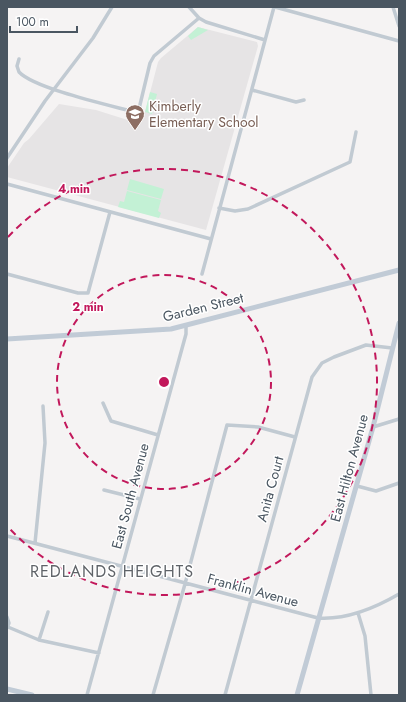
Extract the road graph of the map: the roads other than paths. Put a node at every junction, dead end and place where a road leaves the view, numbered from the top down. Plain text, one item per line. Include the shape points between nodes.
1 (112, 7) edge
2 (189, 7) edge
3 (275, 7) edge
4 (392, 7) edge
5 (199, 18) junction
6 (399, 26) edge
7 (265, 40) junction
8 (399, 41) edge
9 (19, 59) dead end
10 (54, 89) junction
11 (252, 90) junction
12 (304, 100) dead end
13 (356, 132) dead end
14 (7, 158) edge
15 (7, 184) edge
16 (219, 208) junction
17 (110, 212) junction
18 (211, 239) junction
19 (399, 270) edge
20 (7, 274) edge
21 (202, 274) dead end
22 (399, 323) edge
23 (186, 326) junction
24 (7, 339) edge
25 (392, 348) junction
26 (103, 403) dead end
27 (43, 406) dead end
28 (399, 419) edge
29 (373, 427) junction
30 (158, 435) junction
31 (295, 437) junction
32 (399, 484) edge
33 (357, 486) junction
34 (104, 490) dead end
35 (140, 499) junction
36 (7, 536) edge
37 (35, 543) junction
38 (122, 565) junction
39 (185, 584) junction
40 (399, 594) edge
41 (251, 601) junction
42 (48, 612) dead end
43 (358, 613) junction
44 (7, 617) edge
45 (318, 618) junction
46 (7, 628) edge
47 (39, 640) junction
48 (99, 653) junction
49 (7, 689) edge
50 (32, 695) edge
51 (87, 695) edge
52 (153, 695) edge
53 (225, 695) edge
54 (297, 695) edge
55 (371, 695) edge

1 - 10 street via 93,38
2 - 5 street
3 - 7 street
3 - 8 street
4 - 6 street
5 - 7 street via 219,27
5 - 10 street via 154,56 138,113
7 - 11 street
9 - 10 street via 17,70 21,74
10 - 14 street
11 - 12 street via 296,102
11 - 16 street
13 - 16 street via 350,162 248,209 234,211
15 - 17 street
16 - 18 street
17 - 18 street
17 - 20 street via 88,293 78,293
18 - 21 street
19 - 23 street, Garden Street
22 - 25 street, East Hilton Avenue
23 - 24 street, Garden Street via 164,330
23 - 30 street, East South Avenue
25 - 29 street, East Hilton Avenue
25 - 31 street, Anita Court via 366,345 322,362 312,377
26 - 30 street via 112,421
27 - 37 street via 45,443
28 - 29 street
29 - 33 street, East Hilton Avenue
30 - 35 street, East South Avenue
31 - 39 street via 258,427 228,425
31 - 41 street, Anita Court
32 - 33 street via 376,491
33 - 45 street, East Hilton Avenue
34 - 35 street
35 - 38 street, East South Avenue
36 - 37 street, Franklin Avenue
37 - 38 street, Franklin Avenue
38 - 39 street, Franklin Avenue
38 - 48 street, East South Avenue
39 - 41 street, Franklin Avenue
39 - 52 street
40 - 43 street, Franklin Avenue
41 - 45 street, Franklin Avenue
41 - 53 street, Anita Court
42 - 47 street
43 - 45 street, Franklin Avenue via 335,619
43 - 55 street via 366,636
44 - 46 street
45 - 54 street, East Hilton Avenue
46 - 47 street
47 - 48 street
48 - 51 street, East South Avenue
49 - 50 street

